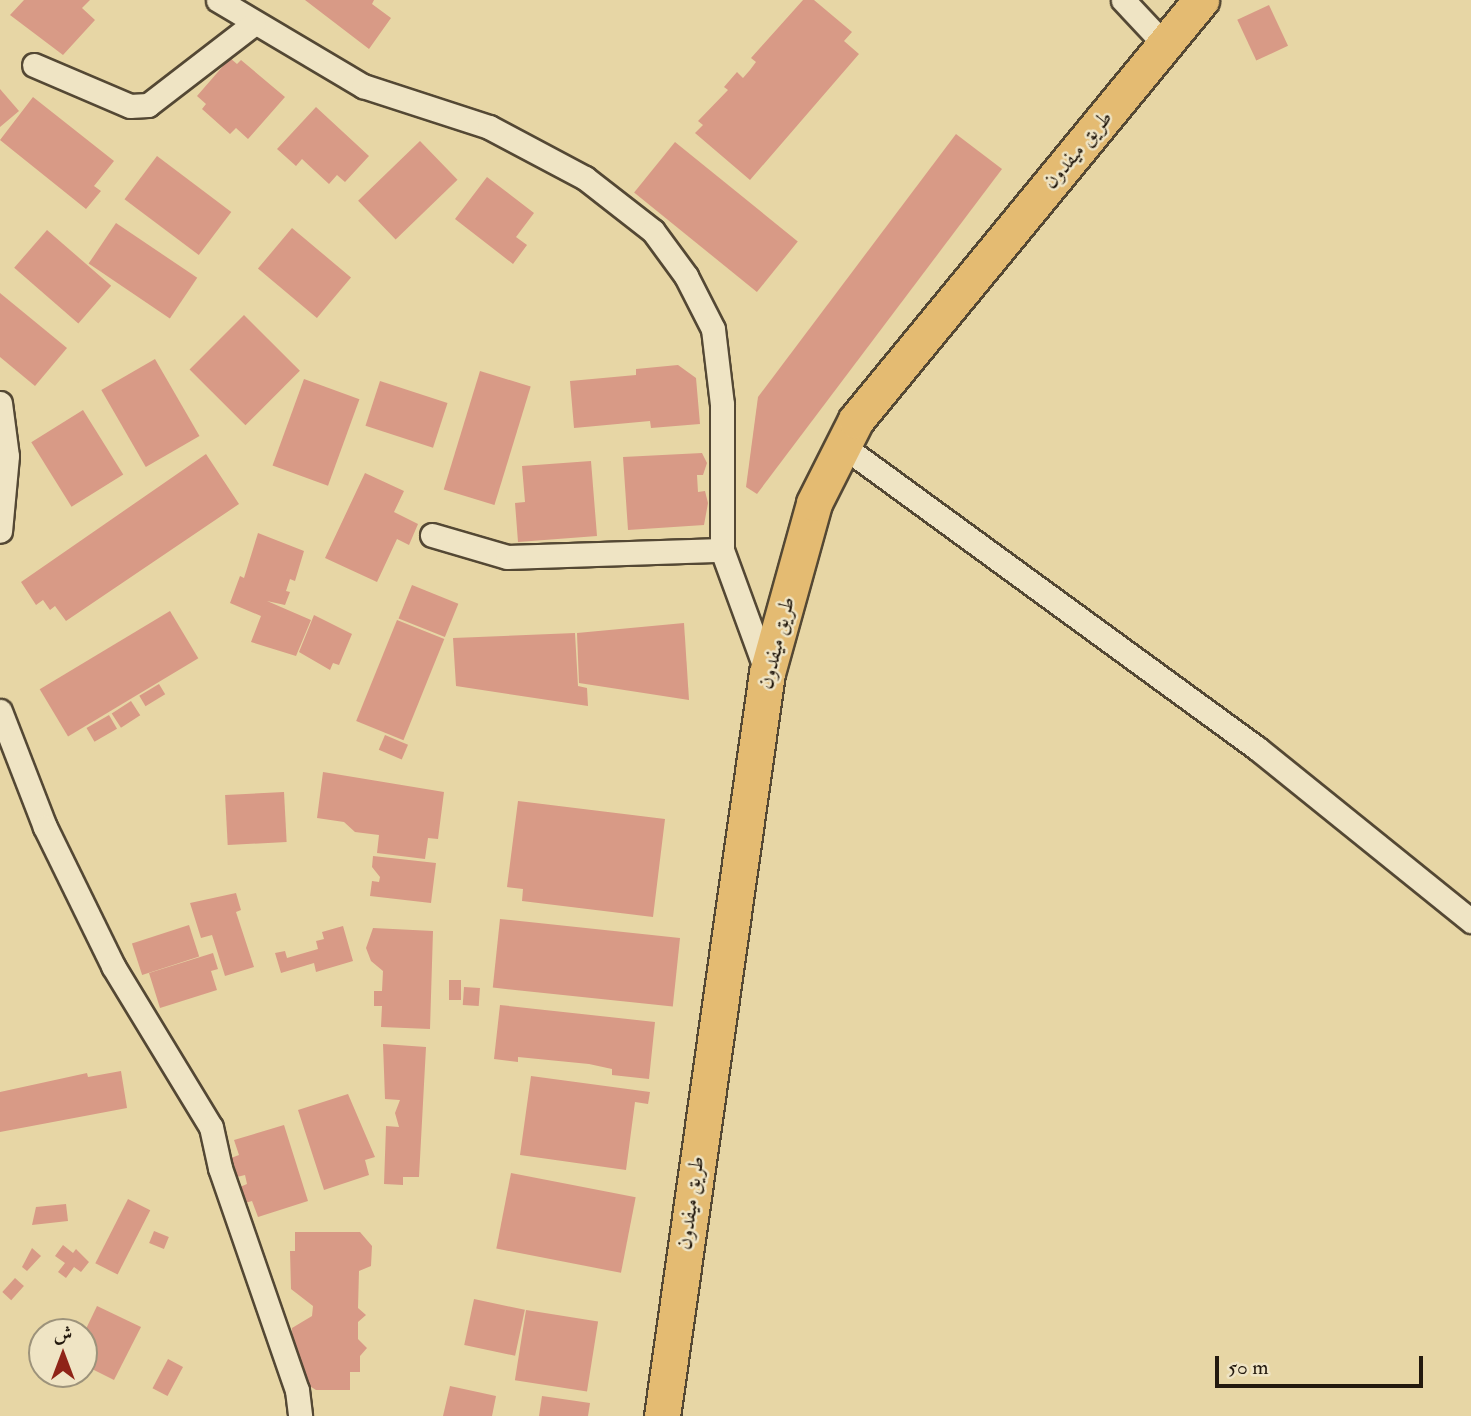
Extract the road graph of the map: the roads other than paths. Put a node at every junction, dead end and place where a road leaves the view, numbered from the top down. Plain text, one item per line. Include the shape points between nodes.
1 (218, 0) edge
2 (1123, 0) edge
3 (1201, 0) edge
4 (253, 24) junction
5 (1167, 47) junction
6 (34, 65) dead end
7 (0, 403) edge
8 (843, 446) junction
9 (0, 531) edge
10 (432, 535) dead end
11 (722, 550) junction
12 (767, 673) junction
13 (0, 711) edge
14 (1471, 921) edge
15 (300, 1416) edge
16 (662, 1416) edge

1 - 4 street
2 - 5 street
3 - 5 main road, طريق ميفدون
4 - 6 street via 148,105 130,106
4 - 11 street via 363,86 489,127 585,178 653,231 686,276 713,329 722,404
5 - 8 main road, طريق ميفدون via 947,305 856,420
7 - 9 street via 7,456
8 - 12 main road, طريق ميفدون via 814,503
8 - 14 street via 1258,749
10 - 11 street via 507,557
11 - 12 street
12 - 16 main road, طريق ميفدون
13 - 15 street via 45,827 113,966 211,1127 220,1168 297,1390

